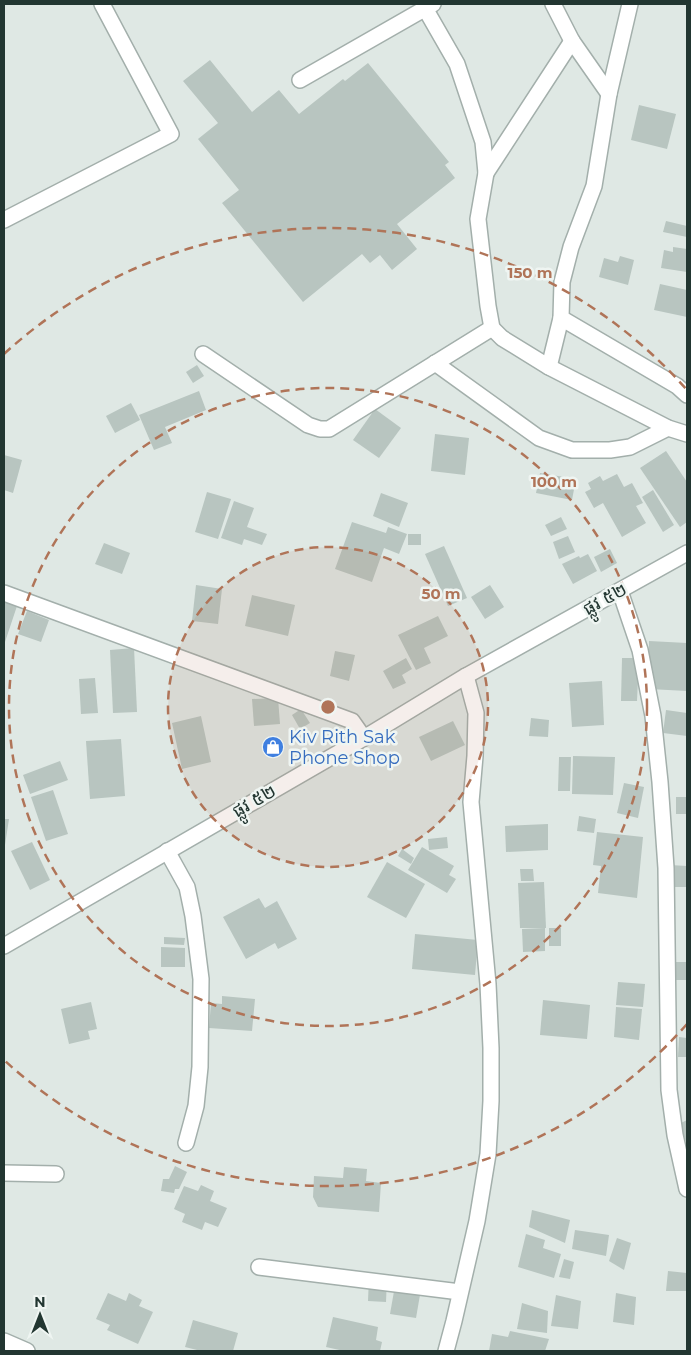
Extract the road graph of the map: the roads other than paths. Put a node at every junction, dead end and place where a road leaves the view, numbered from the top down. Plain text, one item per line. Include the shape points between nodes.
1 (102, 4) edge
2 (553, 4) edge
3 (630, 4) edge
4 (430, 7) edge
5 (572, 41) junction
6 (300, 80) dead end
7 (609, 94) junction
8 (486, 173) junction
9 (4, 220) edge
10 (561, 318) junction
11 (492, 328) junction
12 (203, 354) dead end
13 (436, 363) junction
14 (549, 367) junction
15 (687, 395) edge
16 (668, 428) junction
17 (687, 434) edge
18 (687, 553) edge
19 (620, 590) junction
20 (4, 593) edge
21 (466, 676) junction
22 (364, 738) junction
23 (167, 851) junction
24 (4, 946) edge
25 (186, 1143) dead end
26 (4, 1173) edge
27 (56, 1174) dead end
28 (687, 1189) edge
29 (259, 1267) dead end
30 (460, 1292) junction
31 (4, 1341) edge
32 (27, 1351) edge
33 (446, 1351) edge

1 - 9 street via 171,134
2 - 5 street
3 - 7 street
4 - 6 street
4 - 8 street via 457,64 483,142
5 - 7 street
5 - 8 street
7 - 10 street via 594,186 571,247 562,282
8 - 11 street via 478,219
10 - 14 street
10 - 15 street
11 - 13 street
11 - 14 street via 502,338
12 - 13 street via 308,425 320,429 329,429
13 - 16 street via 538,438 572,450 630,447
14 - 16 street
16 - 17 street
18 - 19 street, ផ្លូវ ៥២
19 - 21 street, ផ្លូវ ៥២
19 - 28 street via 640,650 653,716 666,868 669,1090
20 - 22 street via 352,720
21 - 22 street, ផ្លូវ ៥២
21 - 30 street via 476,713 472,802 488,984 491,1101 477,1221
22 - 23 street, ផ្លូវ ៥២
23 - 24 street, ផ្លូវ ៥២
23 - 25 street via 187,887 201,979 200,1067 196,1106
26 - 27 street
29 - 30 street
30 - 33 street
31 - 32 street

